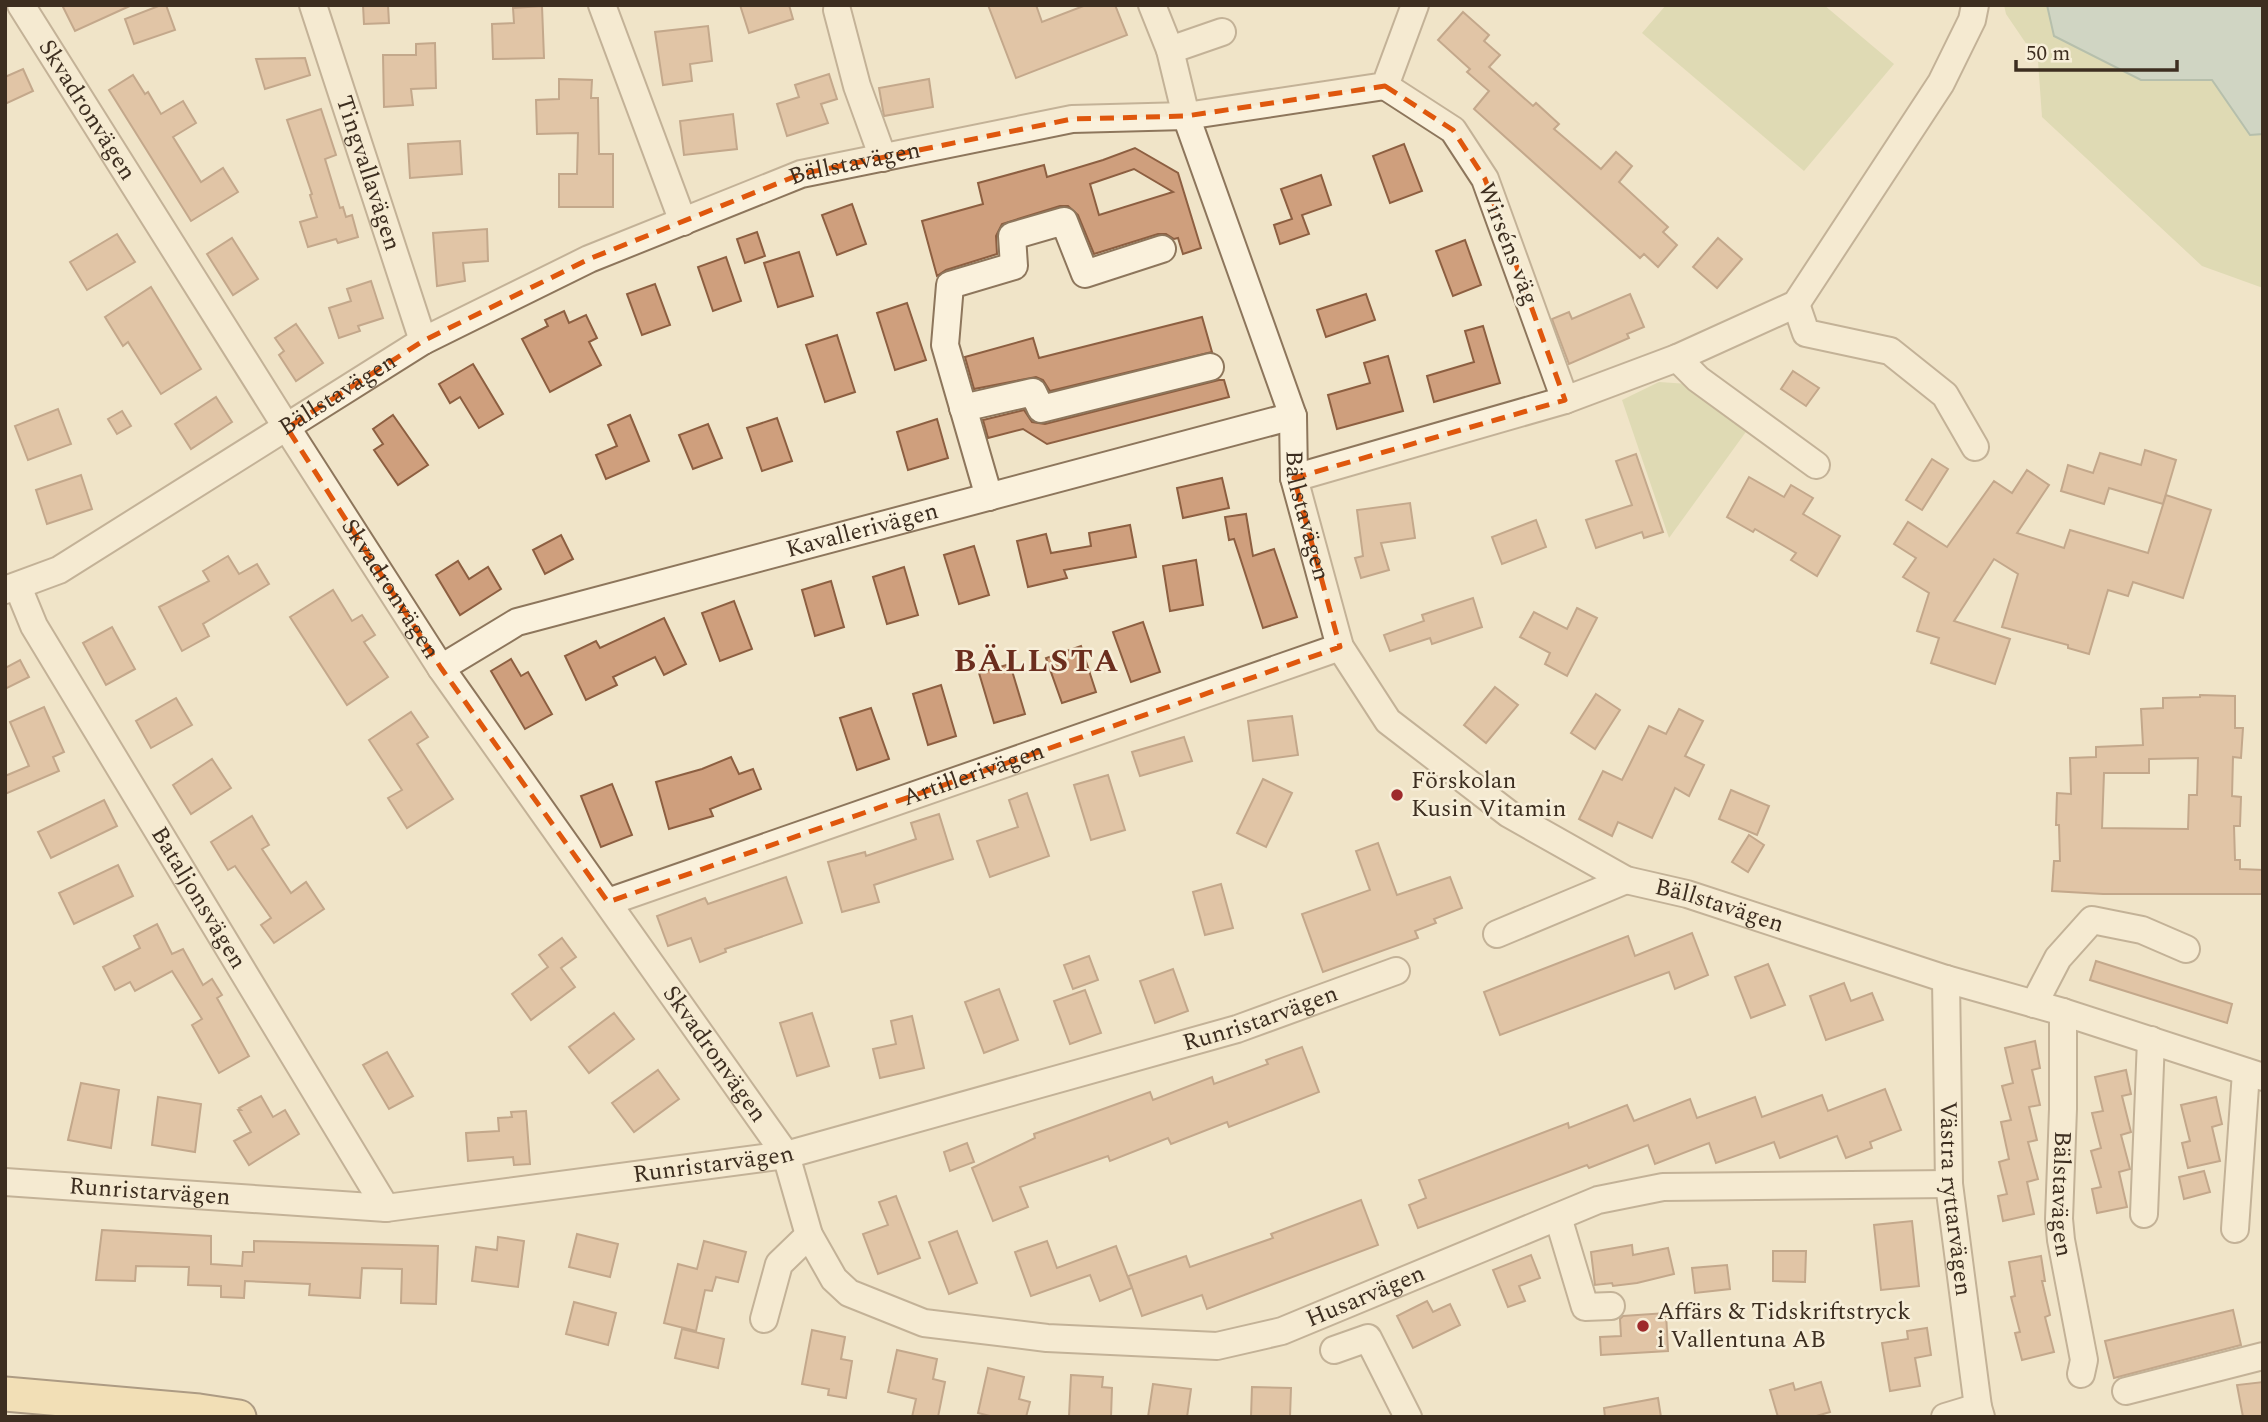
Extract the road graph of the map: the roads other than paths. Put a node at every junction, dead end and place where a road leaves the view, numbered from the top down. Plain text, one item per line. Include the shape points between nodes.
1 (21, 5) edge
2 (313, 5) edge
3 (601, 5) edge
4 (1152, 5) edge
5 (1415, 5) edge
6 (1975, 5) edge
7 (837, 10) dead end
8 (1222, 32) dead end
9 (1170, 50) junction
10 (1385, 86) junction
11 (1186, 116) junction
12 (883, 158) junction
13 (683, 222) junction
14 (1162, 249) dead end
15 (1796, 304) junction
16 (423, 341) junction
17 (1677, 358) junction
18 (1210, 367) dead end
19 (1565, 400) junction
20 (963, 408) junction
21 (1293, 416) junction
22 (287, 428) junction
23 (1975, 447) dead end
24 (1816, 465) dead end
25 (1294, 478) junction
26 (989, 497) junction
27 (11, 589) edge
28 (1340, 647) junction
29 (441, 668) junction
30 (1626, 880) junction
31 (608, 902) junction
32 (1497, 934) dead end
33 (2186, 949) dead end
34 (1396, 971) dead end
35 (1946, 979) junction
36 (2034, 1004) junction
37 (2063, 1012) junction
38 (2151, 1040) junction
39 (2255, 1074) edge
40 (786, 1155) junction
41 (5, 1182) edge
42 (1950, 1184) junction
43 (386, 1208) junction
44 (2144, 1214) dead end
45 (1558, 1217) junction
46 (2235, 1229) dead end
47 (809, 1235) junction
48 (1611, 1306) dead end
49 (764, 1318) dead end
50 (1334, 1350) dead end
51 (2263, 1356) edge
52 (2081, 1374) dead end
53 (2126, 1391) dead end
54 (5, 1394) edge
55 (1979, 1412) edge
56 (239, 1417) edge
57 (1408, 1417) edge
58 (1945, 1417) edge

1 - 22 street, Skvadronvägen
2 - 16 street, Tingvallavägen
3 - 13 street
4 - 9 street
5 - 10 street
6 - 15 street via 1941,83
7 - 12 street
8 - 9 street
9 - 11 street
10 - 11 street
10 - 19 street, Wirséns väg via 1453,130 1485,179
11 - 12 street, Bällstavägen via 1072,119
11 - 21 street, Bällstavägen
12 - 13 street, Bällstavägen via 801,174
13 - 16 street, Bällstavägen via 589,259
14 - 20 street via 1084,274 1064,221 1012,236 1014,266 950,285 945,345
15 - 17 street
15 - 23 street via 1807,332 1890,351 1945,394
16 - 22 street, Bällstavägen
17 - 19 street
17 - 24 street via 1698,379
18 - 20 street via 1041,409 1033,392
19 - 25 street
20 - 26 street
21 - 25 street, Bällstavägen
21 - 26 street, Kavallerivägen
22 - 27 street, Bällstavägen via 59,570
22 - 29 street, Skvadronvägen
25 - 28 street, Bällstavägen
26 - 29 street, Kavallerivägen via 517,622
27 - 43 street, Bataljonsvägen
28 - 30 street, Bällstavägen via 1388,721 1508,814
28 - 31 street, Artillerivägen
29 - 31 street, Skvadronvägen
30 - 32 street
30 - 35 street, Bällstavägen via 1687,894
31 - 40 street, Skvadronvägen
33 - 36 street via 2142,930 2092,920 2058,958
34 - 40 street, Runristarvägen via 1237,1029
35 - 36 street, Bällstavägen
35 - 42 street, Västra ryttarvägen
36 - 37 street, Bällstavägen
37 - 38 street, Bällstavägen
37 - 52 street, Bälstavägen via 2059,1219 2084,1360
38 - 39 street, Bällstavägen
38 - 44 street
39 - 46 street, Bällstavägen
40 - 43 street, Runristarvägen
40 - 47 street, Husarvägen
41 - 43 street, Runristarvägen
42 - 45 street, Husarvägen via 1663,1186 1598,1200
42 - 55 street, Västra ryttarvägen
45 - 47 street, Husarvägen via 1282,1331 1217,1346 1047,1338 924,1323 849,1293 834,1279
45 - 48 street via 1586,1307
47 - 49 street via 779,1264
50 - 57 street via 1368,1338
51 - 53 street
54 - 56 main road
55 - 58 street

